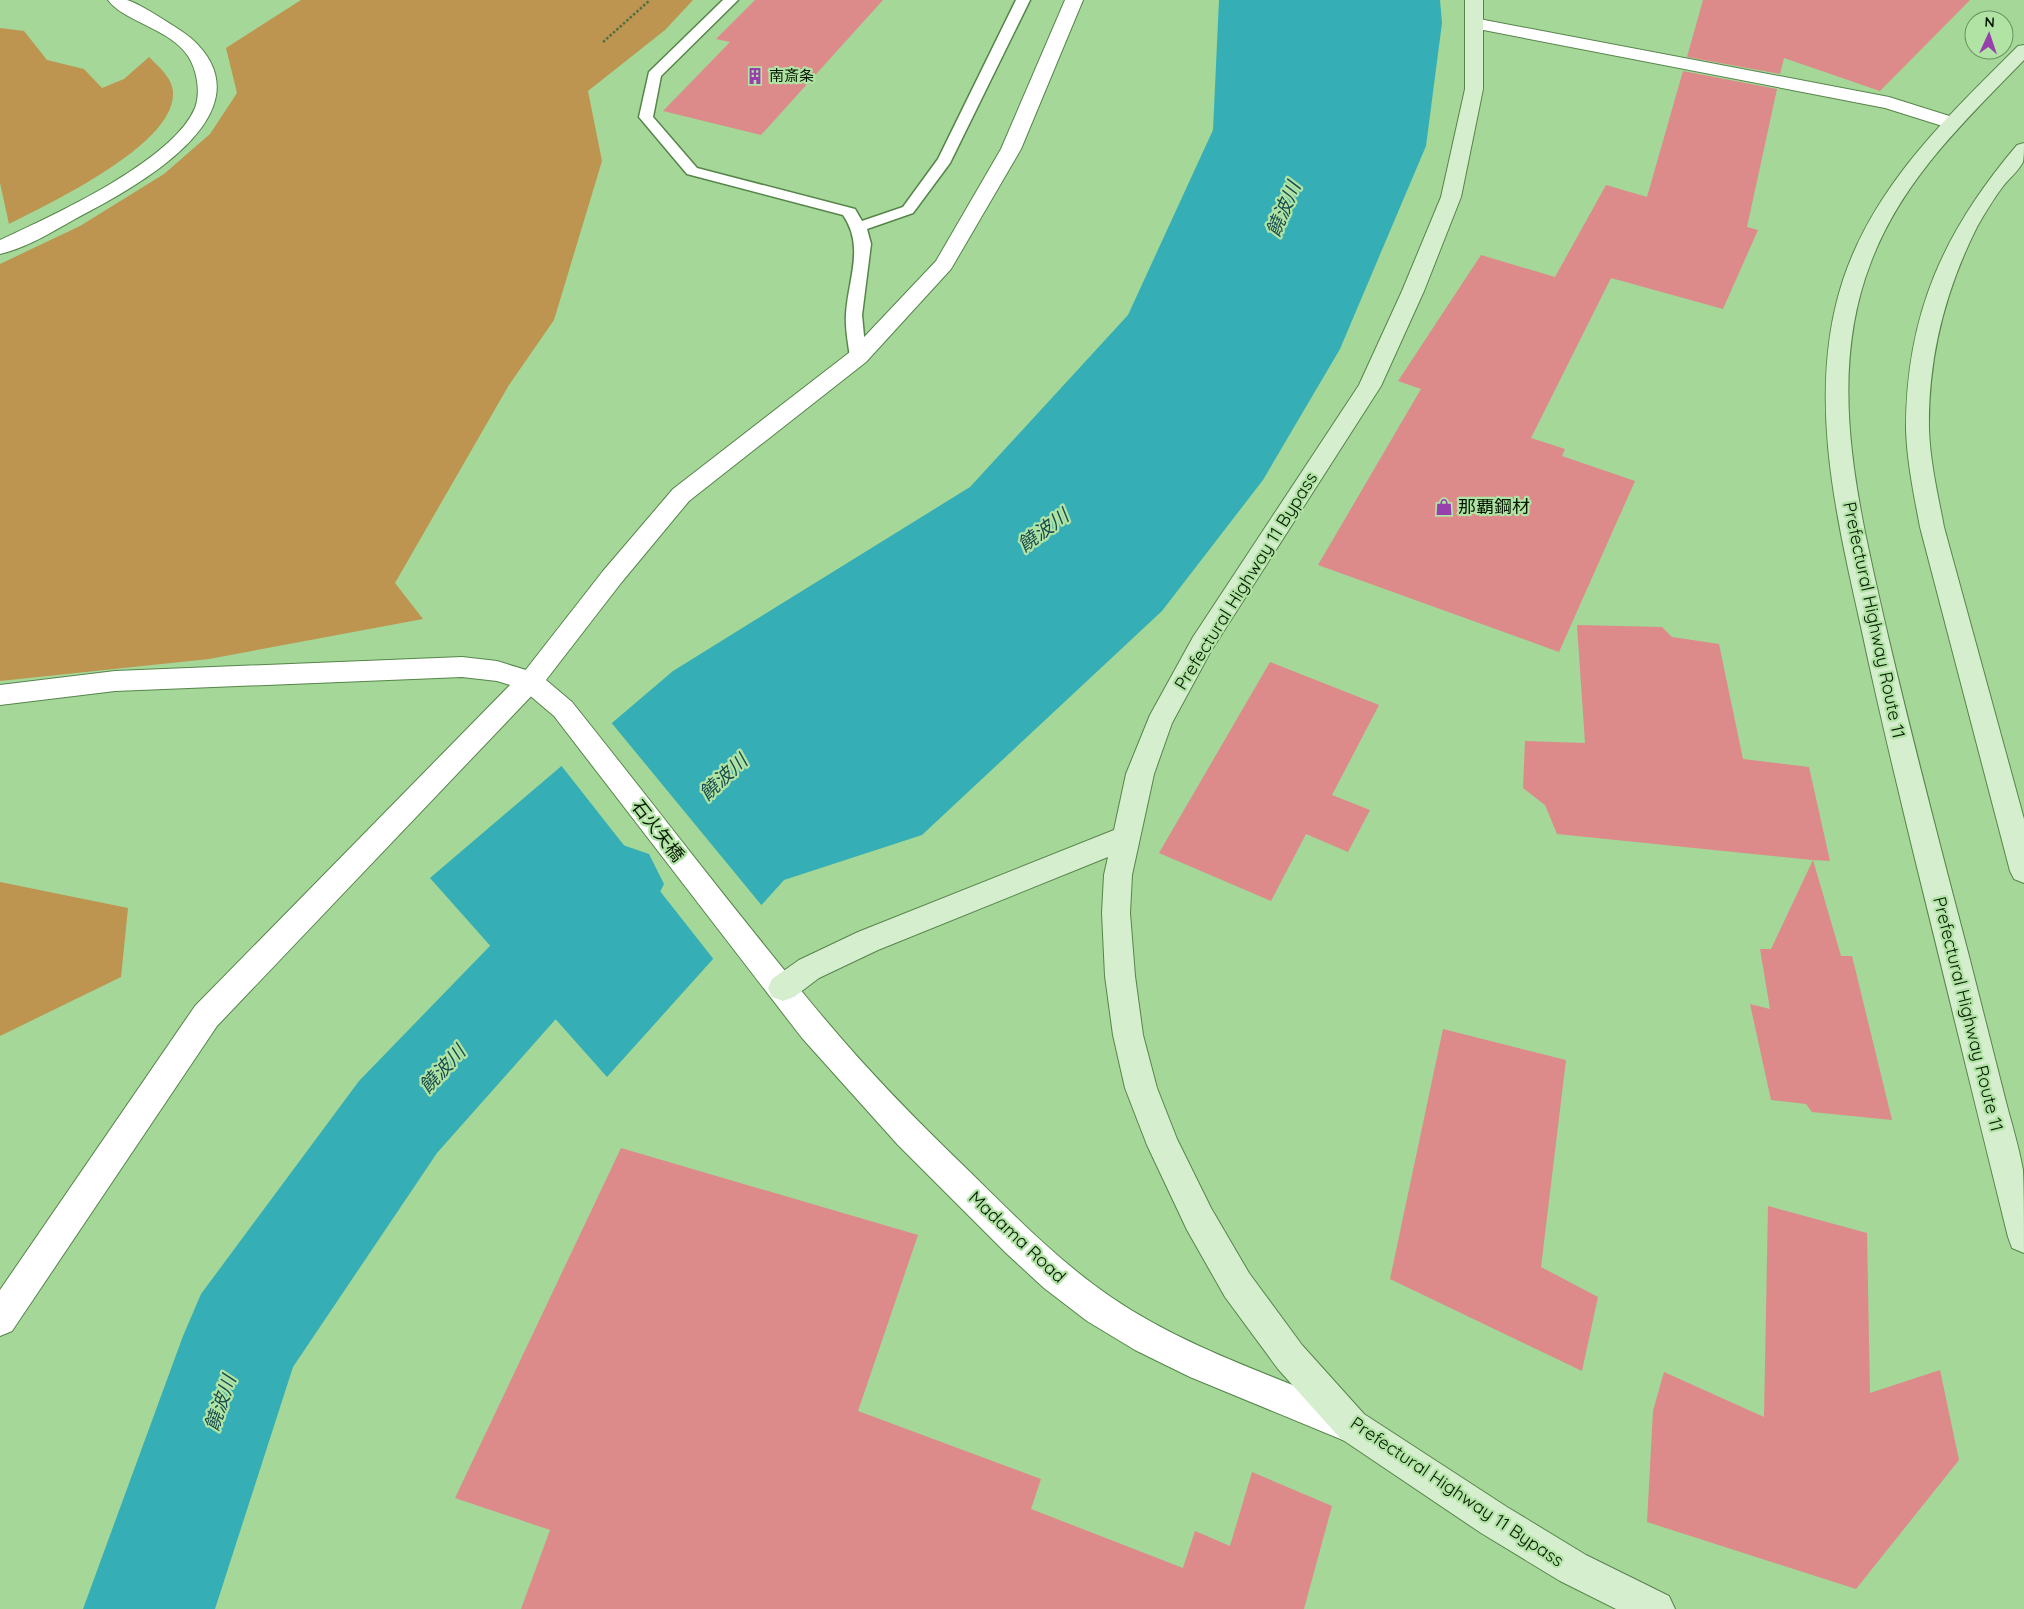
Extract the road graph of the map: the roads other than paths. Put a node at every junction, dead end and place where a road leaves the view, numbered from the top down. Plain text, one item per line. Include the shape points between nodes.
1 (117, 0) edge
2 (731, 0) edge
3 (1023, 0) edge
4 (1074, 0) edge
5 (1474, 12) edge
6 (2024, 50) edge
7 (1952, 123) junction
8 (2024, 149) edge
9 (859, 228) junction
10 (0, 248) edge
11 (858, 357) junction
12 (530, 681) junction
13 (0, 695) edge
14 (2016, 812) edge
15 (1126, 838) junction
16 (2024, 871) edge
17 (754, 952) joint
18 (782, 988) junction
19 (2024, 1237) edge
20 (0, 1319) edge
21 (1352, 1426) junction
22 (1656, 1609) edge

1 - 10 street via 133,12 177,34 188,45 206,80 204,108 184,138 134,177 99,199
2 - 9 lane via 654,76 646,117 692,171 850,212
3 - 9 lane via 945,160 908,210
4 - 11 street via 1011,148 944,264
5 - 7 street via 1889,102
5 - 15 main road, Prefectural Highway 11 Bypass via 1474,89 1450,197 1413,291 1370,386 1202,644 1159,722 1140,774
6 - 7 main road, Prefectural Highway Route 11
7 - 19 main road, Prefectural Highway Route 11 via 1919,161 1876,227 1848,297 1836,387 1839,445 1876,644
8 - 14 main road via 1976,209 1940,284 1926,328 1918,424 1922,474 1932,527
9 - 11 lane via 863,244 854,315
11 - 12 street via 681,495
12 - 13 street via 497,671 452,668 115,681
12 - 17 street, 石火矢橋 via 563,709
12 - 20 street via 206,1016
14 - 16 main road
15 - 18 main road via 868,941 809,969
15 - 21 main road, Prefectural Highway 11 Bypass via 1118,875 1116,913 1120,976 1128,1035 1150,1112 1198,1219 1237,1285 1290,1357
17 - 18 street, Madama Road
18 - 21 street, Madama Road via 813,1028 909,1134 1056,1276 1099,1309 1148,1338 1202,1365
21 - 22 main road, Prefectural Highway 11 Bypass via 1573,1568

